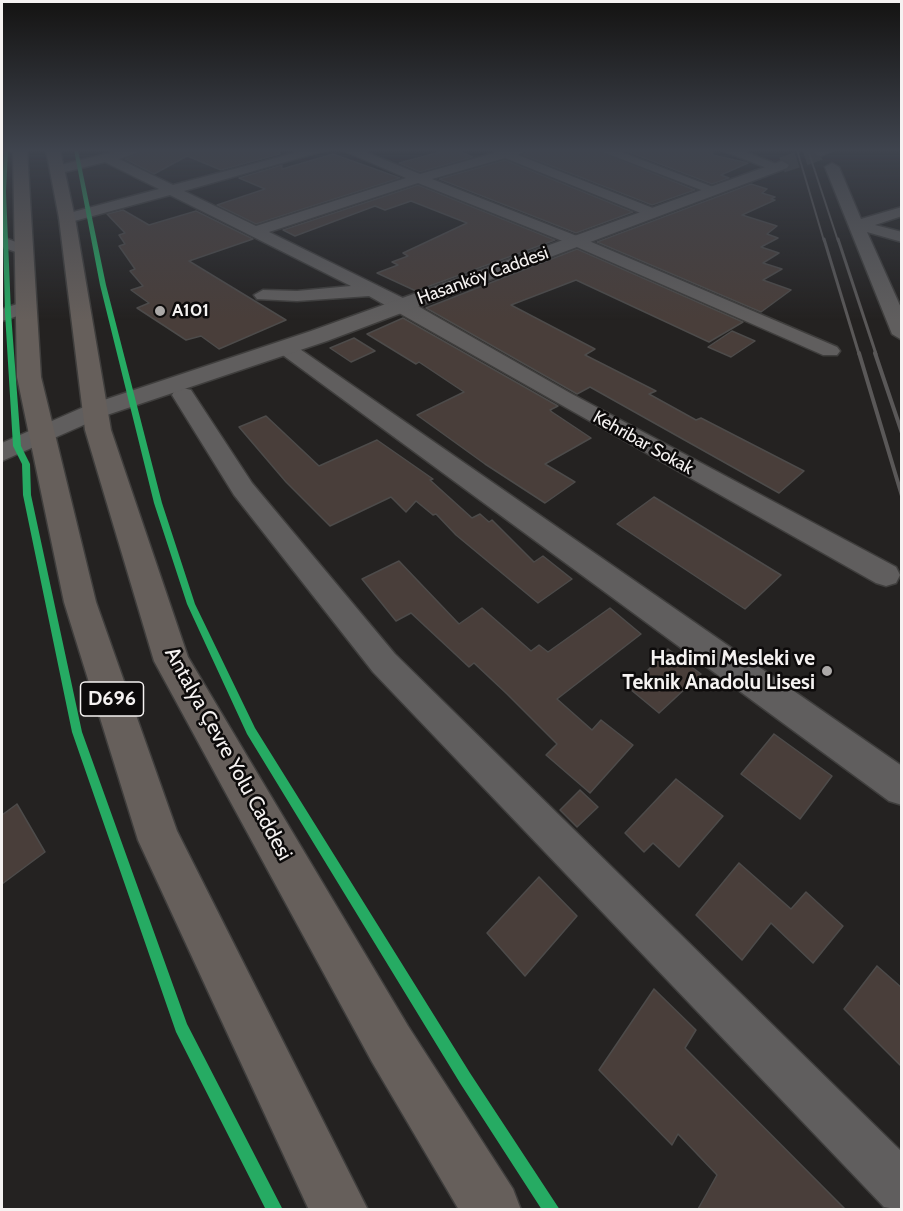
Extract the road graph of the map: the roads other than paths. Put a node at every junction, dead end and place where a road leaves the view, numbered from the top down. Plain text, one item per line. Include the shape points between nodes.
1 (16, 207) edge
2 (65, 207) edge
3 (108, 207) edge
4 (205, 207) edge
5 (332, 207) edge
6 (491, 207) edge
7 (638, 207) edge
8 (670, 207) edge
9 (850, 207) edge
10 (902, 211) edge
11 (653, 213) junction
12 (67, 218) junction
13 (859, 225) junction
14 (254, 232) junction
15 (902, 237) edge
16 (576, 241) junction
17 (13, 246) edge
18 (372, 290) junction
19 (263, 294) dead end
20 (402, 305) junction
21 (14, 311) edge
22 (901, 330) edge
23 (319, 336) junction
24 (287, 350) junction
25 (830, 351) dead end
26 (183, 395) junction
27 (96, 420) junction
28 (46, 445) junction
29 (2, 453) edge
30 (2, 474) edge
31 (886, 575) dead end
32 (902, 788) edge
33 (902, 1189) edge
34 (339, 1209) edge
35 (492, 1209) edge

1 - 17 highway, D696
2 - 12 highway, Antalya Çevre Yolu Caddesi
3 - 12 street
4 - 14 street, Kehribar Sokak
5 - 14 street
6 - 16 street
7 - 11 street
8 - 11 street, Hasanköy Caddesi
9 - 13 street
10 - 13 street
11 - 16 street, Hasanköy Caddesi
12 - 27 highway, Antalya Çevre Yolu Caddesi
13 - 15 street
13 - 22 street
14 - 18 street, Kehribar Sokak
16 - 20 street, Hasanköy Caddesi
16 - 25 street
17 - 21 highway, D696
18 - 19 street via 297,296
18 - 20 street, Kehribar Sokak
20 - 23 street, Hasanköy Caddesi
20 - 31 street, Kehribar Sokak via 562,399
21 - 28 highway, D696
23 - 24 street
23 - 27 street
24 - 26 street
24 - 32 street
26 - 27 street
26 - 33 street via 243,489 384,663
27 - 28 street
27 - 35 highway, Antalya Çevre Yolu Caddesi via 172,661 390,1044
28 - 29 street
28 - 30 street
28 - 34 highway, D696 via 80,602 159,840

